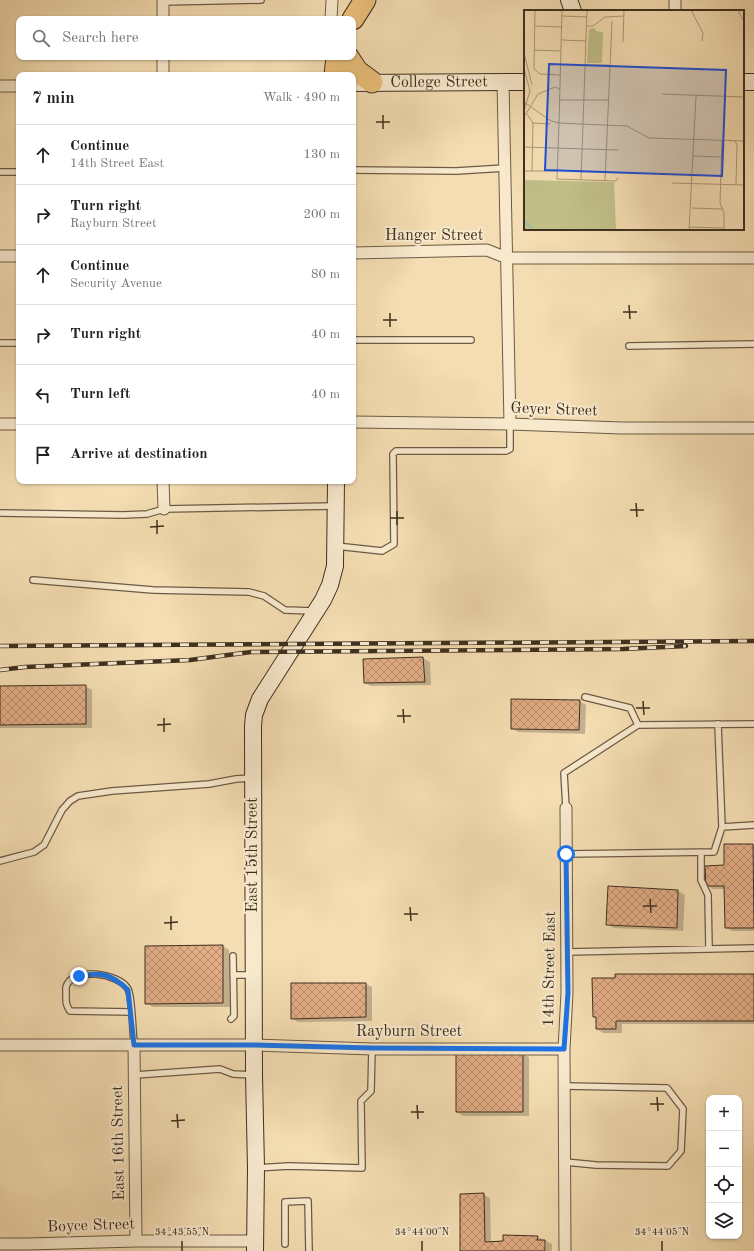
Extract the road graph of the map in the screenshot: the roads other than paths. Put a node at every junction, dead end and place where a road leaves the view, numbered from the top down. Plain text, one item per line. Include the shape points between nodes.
1 (261, 0) edge
2 (332, 0) edge
3 (365, 0) edge
4 (569, 0) edge
5 (163, 1) edge
6 (572, 10) edge
7 (163, 16) edge
8 (330, 16) edge
9 (355, 16) edge
10 (163, 60) edge
11 (337, 60) edge
12 (350, 60) edge
13 (163, 72) edge
14 (335, 72) edge
15 (503, 82) junction
16 (524, 82) edge
17 (362, 83) edge
18 (0, 86) edge
19 (16, 86) edge
20 (505, 168) junction
21 (356, 170) edge
22 (0, 172) edge
23 (16, 172) edge
24 (356, 253) edge
25 (0, 256) edge
26 (16, 256) edge
27 (506, 258) junction
28 (754, 258) edge
29 (356, 340) edge
30 (471, 340) dead end
31 (0, 343) edge
32 (16, 343) edge
33 (754, 344) edge
34 (629, 346) dead end
35 (356, 422) edge
36 (0, 424) edge
37 (16, 424) edge
38 (510, 424) junction
39 (754, 428) edge
40 (163, 484) edge
41 (336, 484) edge
42 (336, 506) junction
43 (164, 509) junction
44 (0, 513) edge
45 (336, 546) junction
46 (33, 580) dead end
47 (315, 612) junction
48 (585, 697) dead end
49 (718, 724) junction
50 (754, 724) edge
51 (638, 725) junction
52 (253, 778) junction
53 (566, 808) joint
54 (754, 825) edge
55 (722, 827) junction
56 (701, 852) junction
57 (566, 854) junction
58 (0, 861) edge
59 (754, 948) edge
60 (709, 949) junction
61 (567, 952) junction
62 (233, 956) dead end
63 (233, 975) junction
64 (254, 975) junction
65 (131, 1012) junction
66 (231, 1019) dead end
67 (0, 1045) edge
68 (134, 1045) junction
69 (254, 1045) junction
70 (372, 1048) junction
71 (564, 1049) junction
72 (134, 1075) junction
73 (254, 1075) junction
74 (564, 1086) junction
75 (565, 1162) junction
76 (256, 1168) junction
77 (136, 1241) junction
78 (0, 1244) edge
79 (285, 1244) dead end
80 (255, 1246) edge
81 (309, 1251) edge
82 (565, 1251) edge

1 - 5 lane
2 - 8 street
3 - 9 highway
4 - 6 street
5 - 7 street
10 - 13 street
11 - 14 highway
12 - 17 highway
15 - 16 street, College Street
15 - 17 street, College Street
15 - 20 street
18 - 19 street
20 - 21 lane via 456,171
20 - 27 street
22 - 23 lane
24 - 27 street, Hanger Street via 487,250
25 - 26 street
27 - 28 street, Hanger Street
27 - 38 street
29 - 30 lane
31 - 32 lane
33 - 34 lane
35 - 38 street, Geyer Street
36 - 37 street
38 - 39 street, Geyer Street via 622,428
38 - 45 lane via 510,449 506,451 396,451 393,454 394,544 382,551
40 - 43 street
41 - 42 street, East 15th Street
42 - 43 lane
42 - 45 street, East 15th Street
43 - 44 lane via 147,514 123,515
45 - 47 street, East 15th Street via 333,576
46 - 47 lane via 153,590 249,592 264,596 285,610
47 - 52 street, East 15th Street via 260,699 254,715
48 - 51 lane via 630,708
49 - 50 lane
49 - 51 lane
49 - 55 lane
51 - 53 lane via 564,773
52 - 58 lane via 78,796 62,810 44,846 34,852
52 - 64 street, East 15th Street
53 - 57 street, 14th Street East
54 - 55 lane
55 - 56 lane via 714,852
56 - 57 lane
56 - 60 lane via 701,880 708,895
57 - 61 street, 14th Street East
59 - 60 lane
60 - 61 lane
61 - 71 street, 14th Street East via 568,993
62 - 63 lane
63 - 64 lane
63 - 66 lane via 234,1016
64 - 69 street, East 15th Street
65 - 65 lane via 70,1011 66,1005 66,986 79,976 107,975 119,981 128,990
65 - 68 lane
67 - 68 street, Rayburn Street
68 - 69 street, Rayburn Street
68 - 72 street, East 16th Street
69 - 70 street, Rayburn Street
69 - 73 street, East 15th Street
70 - 71 street, Rayburn Street
70 - 76 lane via 371,1092 361,1101 362,1168
71 - 74 street, 14th Street East
72 - 73 lane via 220,1069 233,1074
72 - 77 street, East 16th Street
73 - 76 street, East 15th Street
74 - 75 street, 14th Street East
74 - 75 lane via 667,1088 682,1109 681,1151 668,1166
75 - 82 street, 14th Street East
76 - 80 street, East 15th Street
77 - 78 street, Boyce Street
77 - 80 street, Boyce Street
79 - 81 lane via 284,1202 308,1201

